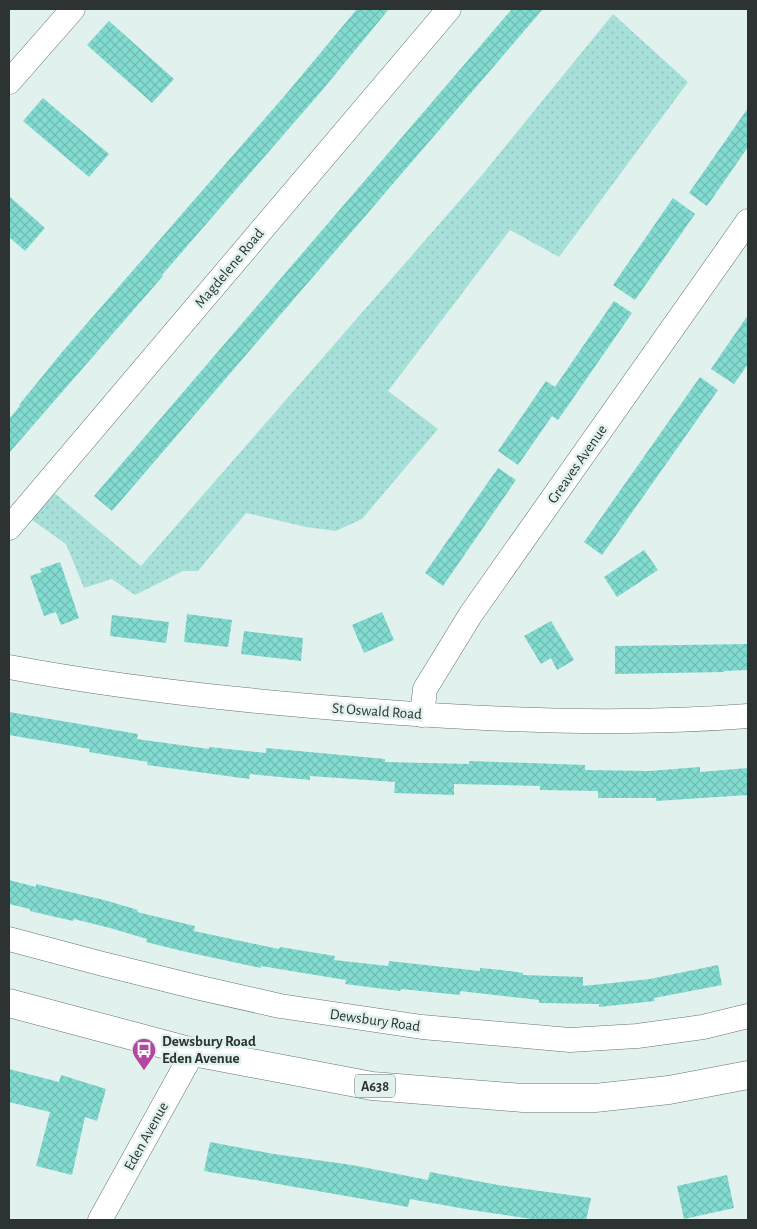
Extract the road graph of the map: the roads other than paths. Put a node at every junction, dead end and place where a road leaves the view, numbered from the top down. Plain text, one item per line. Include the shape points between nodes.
1 (73, 9) edge
2 (450, 9) edge
3 (9, 82) edge
4 (748, 222) edge
5 (9, 528) edge
6 (9, 667) edge
7 (422, 715) junction
8 (748, 716) edge
9 (9, 939) edge
10 (9, 1003) edge
11 (748, 1016) edge
12 (193, 1052) junction
13 (748, 1075) edge
14 (100, 1220) edge

1 - 3 street
2 - 5 street, Magdelene Road
4 - 7 street, Greaves Avenue via 470,614 425,689
6 - 7 street, St Oswald Road via 164,691
7 - 8 street, St Oswald Road via 530,721 701,720
9 - 11 street, Dewsbury Road via 99,964 280,1006 422,1027 570,1040 637,1036 702,1027
10 - 12 highway, A638
12 - 13 highway, A638 via 372,1086 523,1098 595,1098 669,1090
12 - 14 street, Eden Avenue

